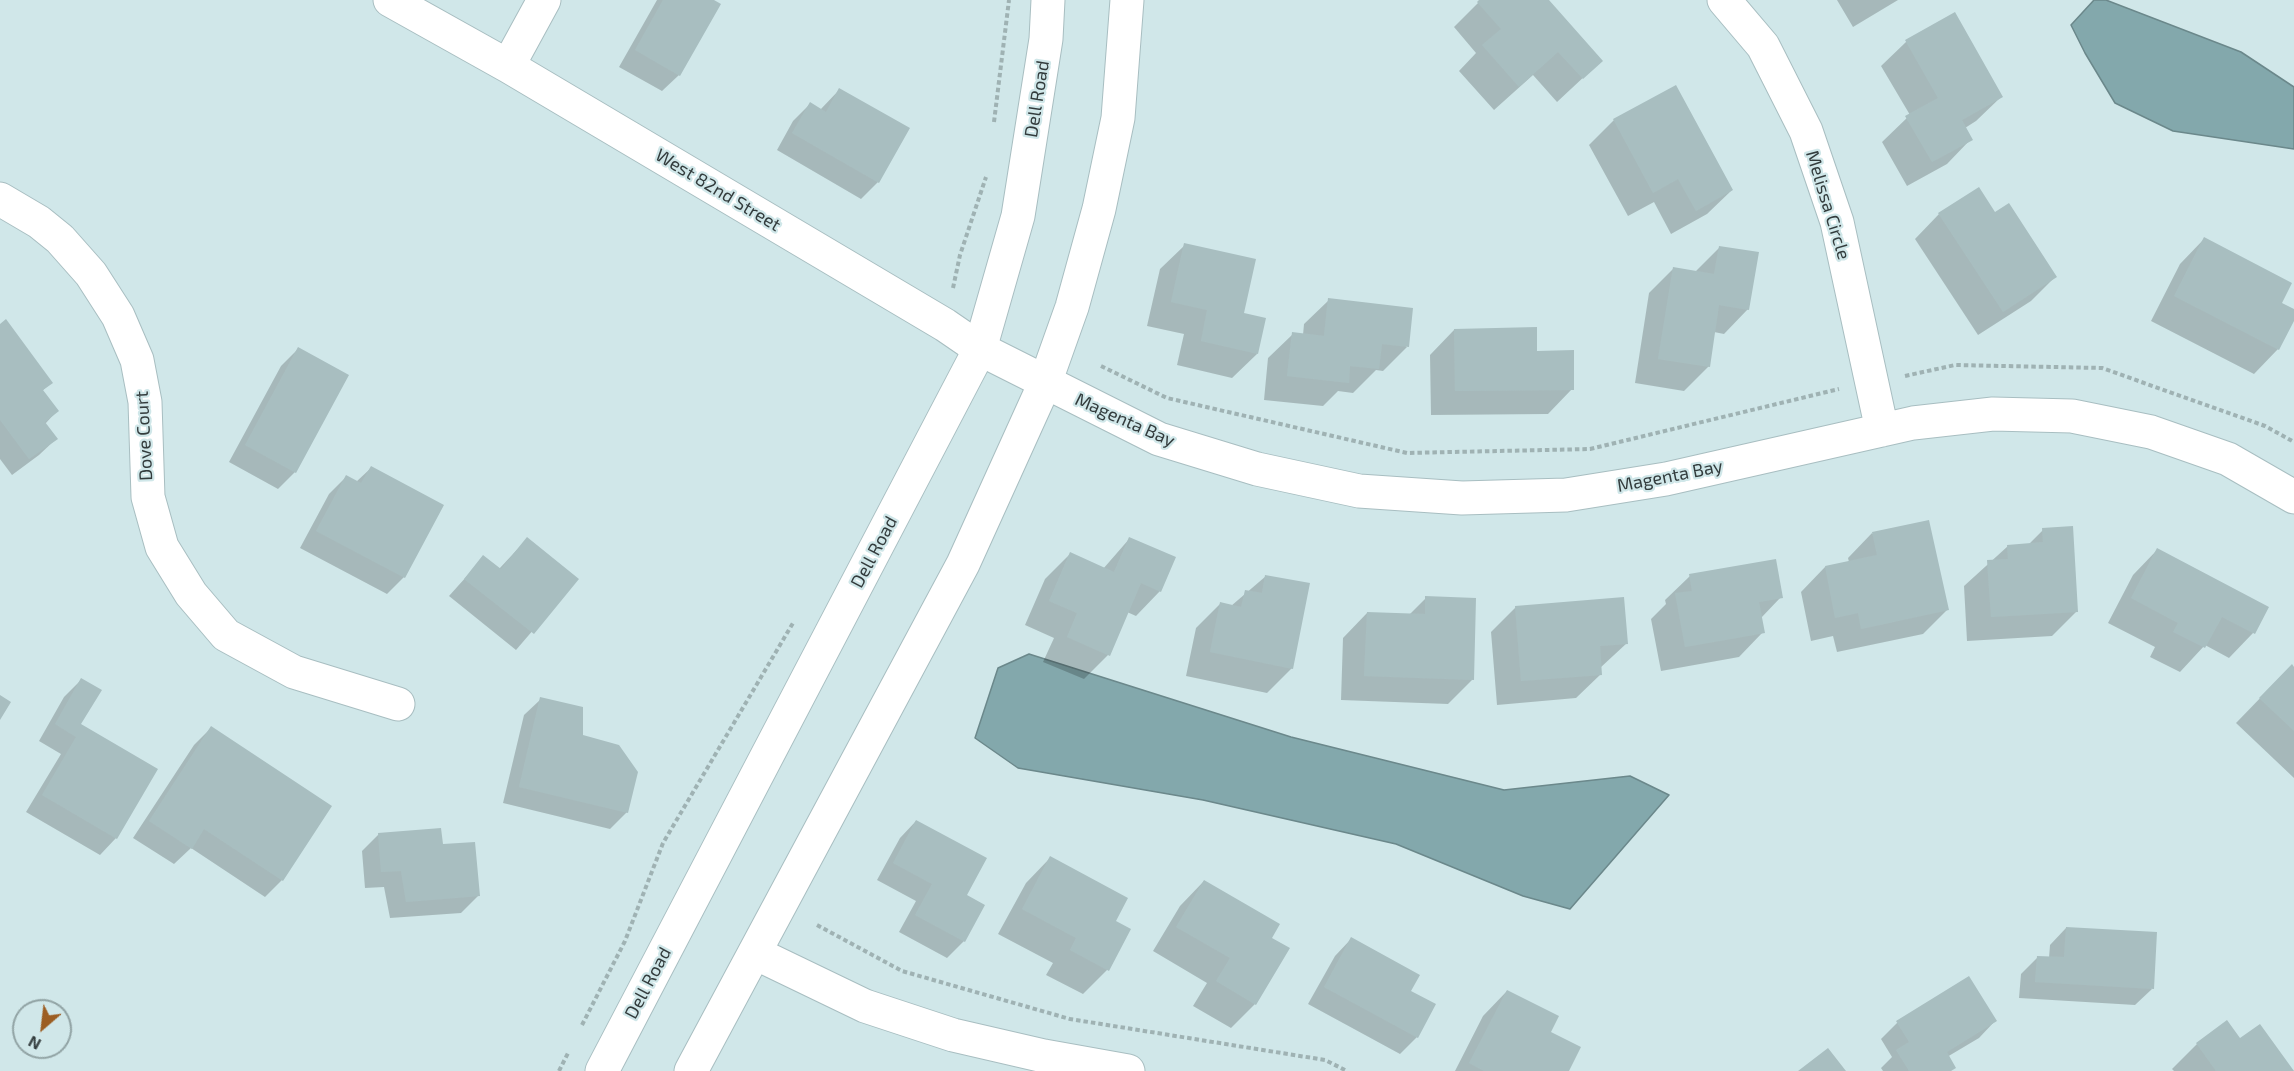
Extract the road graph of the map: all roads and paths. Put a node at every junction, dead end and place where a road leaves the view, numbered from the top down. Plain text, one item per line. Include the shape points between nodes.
1 (390, 0) edge
2 (544, 0) edge
3 (1009, 0) edge
4 (1048, 0) edge
5 (1128, 0) edge
6 (1724, 0) edge
7 (508, 66) junction
8 (993, 125) dead end
9 (988, 171) dead end
10 (0, 199) edge
11 (945, 325) junction
12 (980, 349) junction
13 (1101, 366) dead end
14 (1045, 383) junction
15 (1871, 383) junction
16 (1882, 430) junction
17 (2294, 442) edge
18 (2294, 497) edge
19 (795, 620) dead end
20 (398, 704) dead end
21 (817, 925) dead end
22 (755, 953) junction
23 (579, 1031) dead end
24 (569, 1051) dead end
25 (559, 1071) edge
26 (602, 1071) edge
27 (691, 1071) edge
28 (1128, 1071) edge
29 (1347, 1071) edge

1 - 7 street, West 82nd Street
2 - 7 street
3 - 8 path
4 - 12 street, Dell Road via 1046,39 1018,216
5 - 14 street via 1118,118 1099,209 1072,307
6 - 15 street, Melissa Circle via 1763,46 1806,130 1837,222
7 - 11 street, West 82nd Street
9 - 11 path via 960,255
10 - 20 street, Dove Court via 60,239 91,274 118,316 137,360 145,402 148,496 162,547 191,594 226,635 294,672
11 - 12 street, West 82nd Street
12 - 14 street, West 82nd Street
12 - 26 street, Dell Road
13 - 15 path via 1167,398 1407,453 1590,448
14 - 16 street, Magenta Bay via 1159,439 1257,469 1359,491 1462,498 1566,495 1666,479
14 - 22 street via 963,564
15 - 16 street, Melissa Circle
15 - 17 path via 1955,365 2102,368 2265,426
16 - 18 street, Magenta Bay via 1993,414 2072,417 2151,432 2228,459
19 - 23 path via 663,843 625,941
21 - 29 path via 902,971 1070,1019 1325,1060
22 - 27 street
22 - 28 street via 865,1006 953,1035
24 - 25 path

